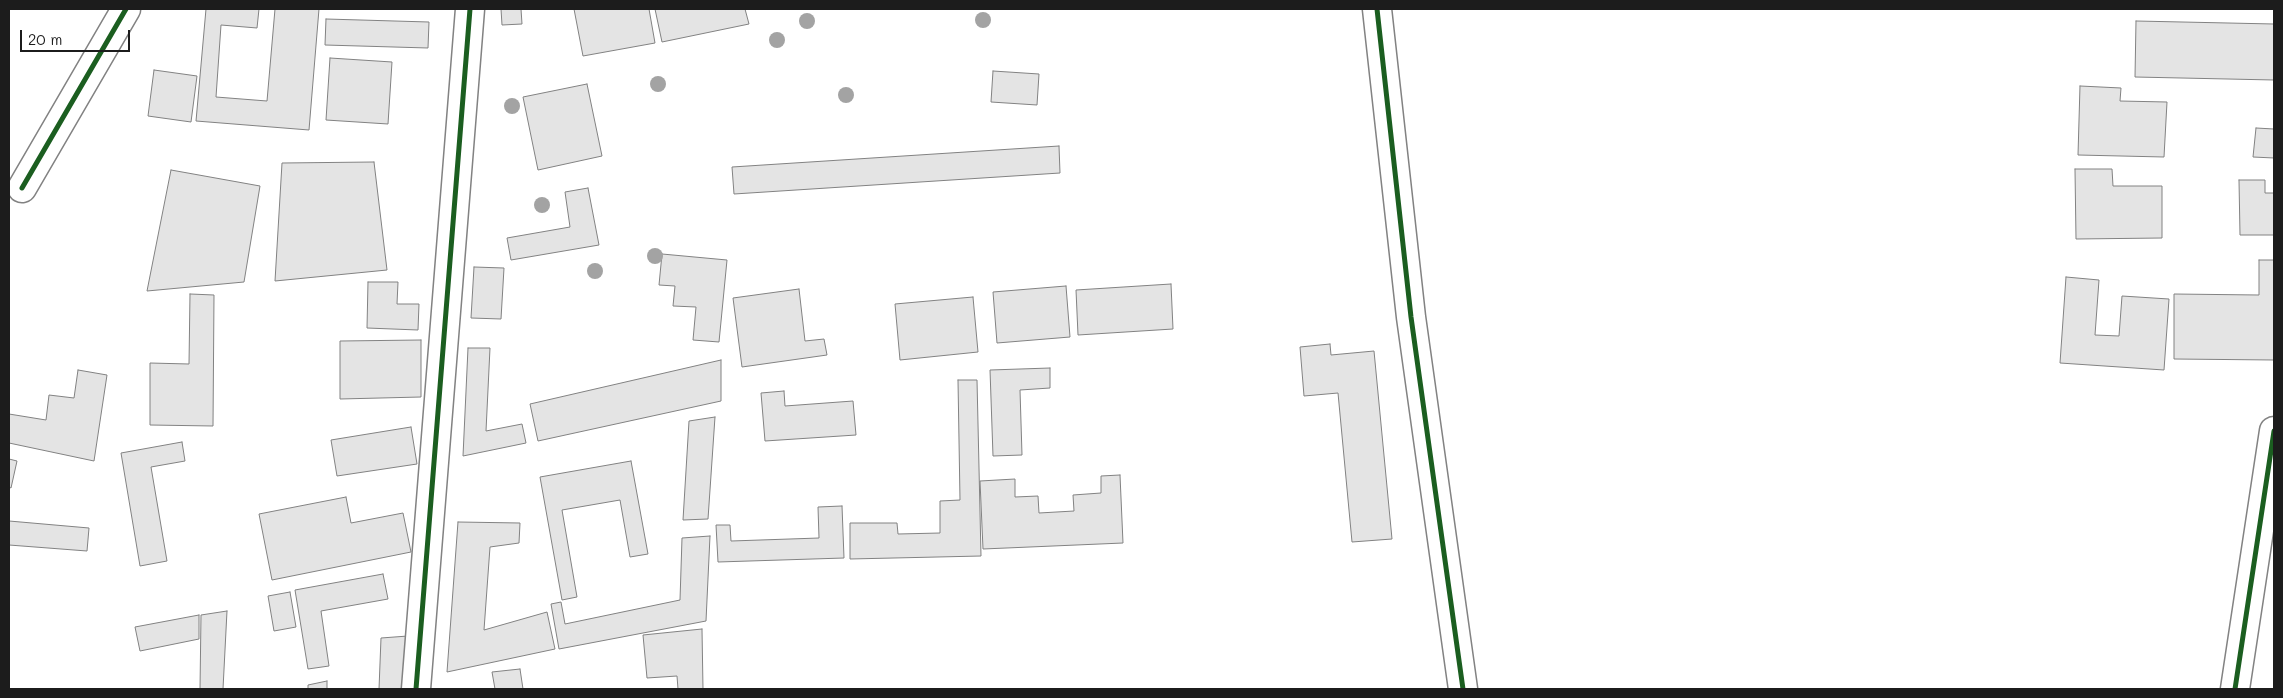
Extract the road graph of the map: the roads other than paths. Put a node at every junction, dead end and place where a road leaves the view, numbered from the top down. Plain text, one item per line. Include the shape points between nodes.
1 (126, 9) edge
2 (470, 9) edge
3 (1377, 9) edge
4 (22, 188) dead end
5 (2274, 431) edge
6 (416, 689) edge
7 (1463, 689) edge
8 (2236, 689) edge

1 - 4 street
2 - 6 street
3 - 7 street via 1411,317
5 - 8 street

